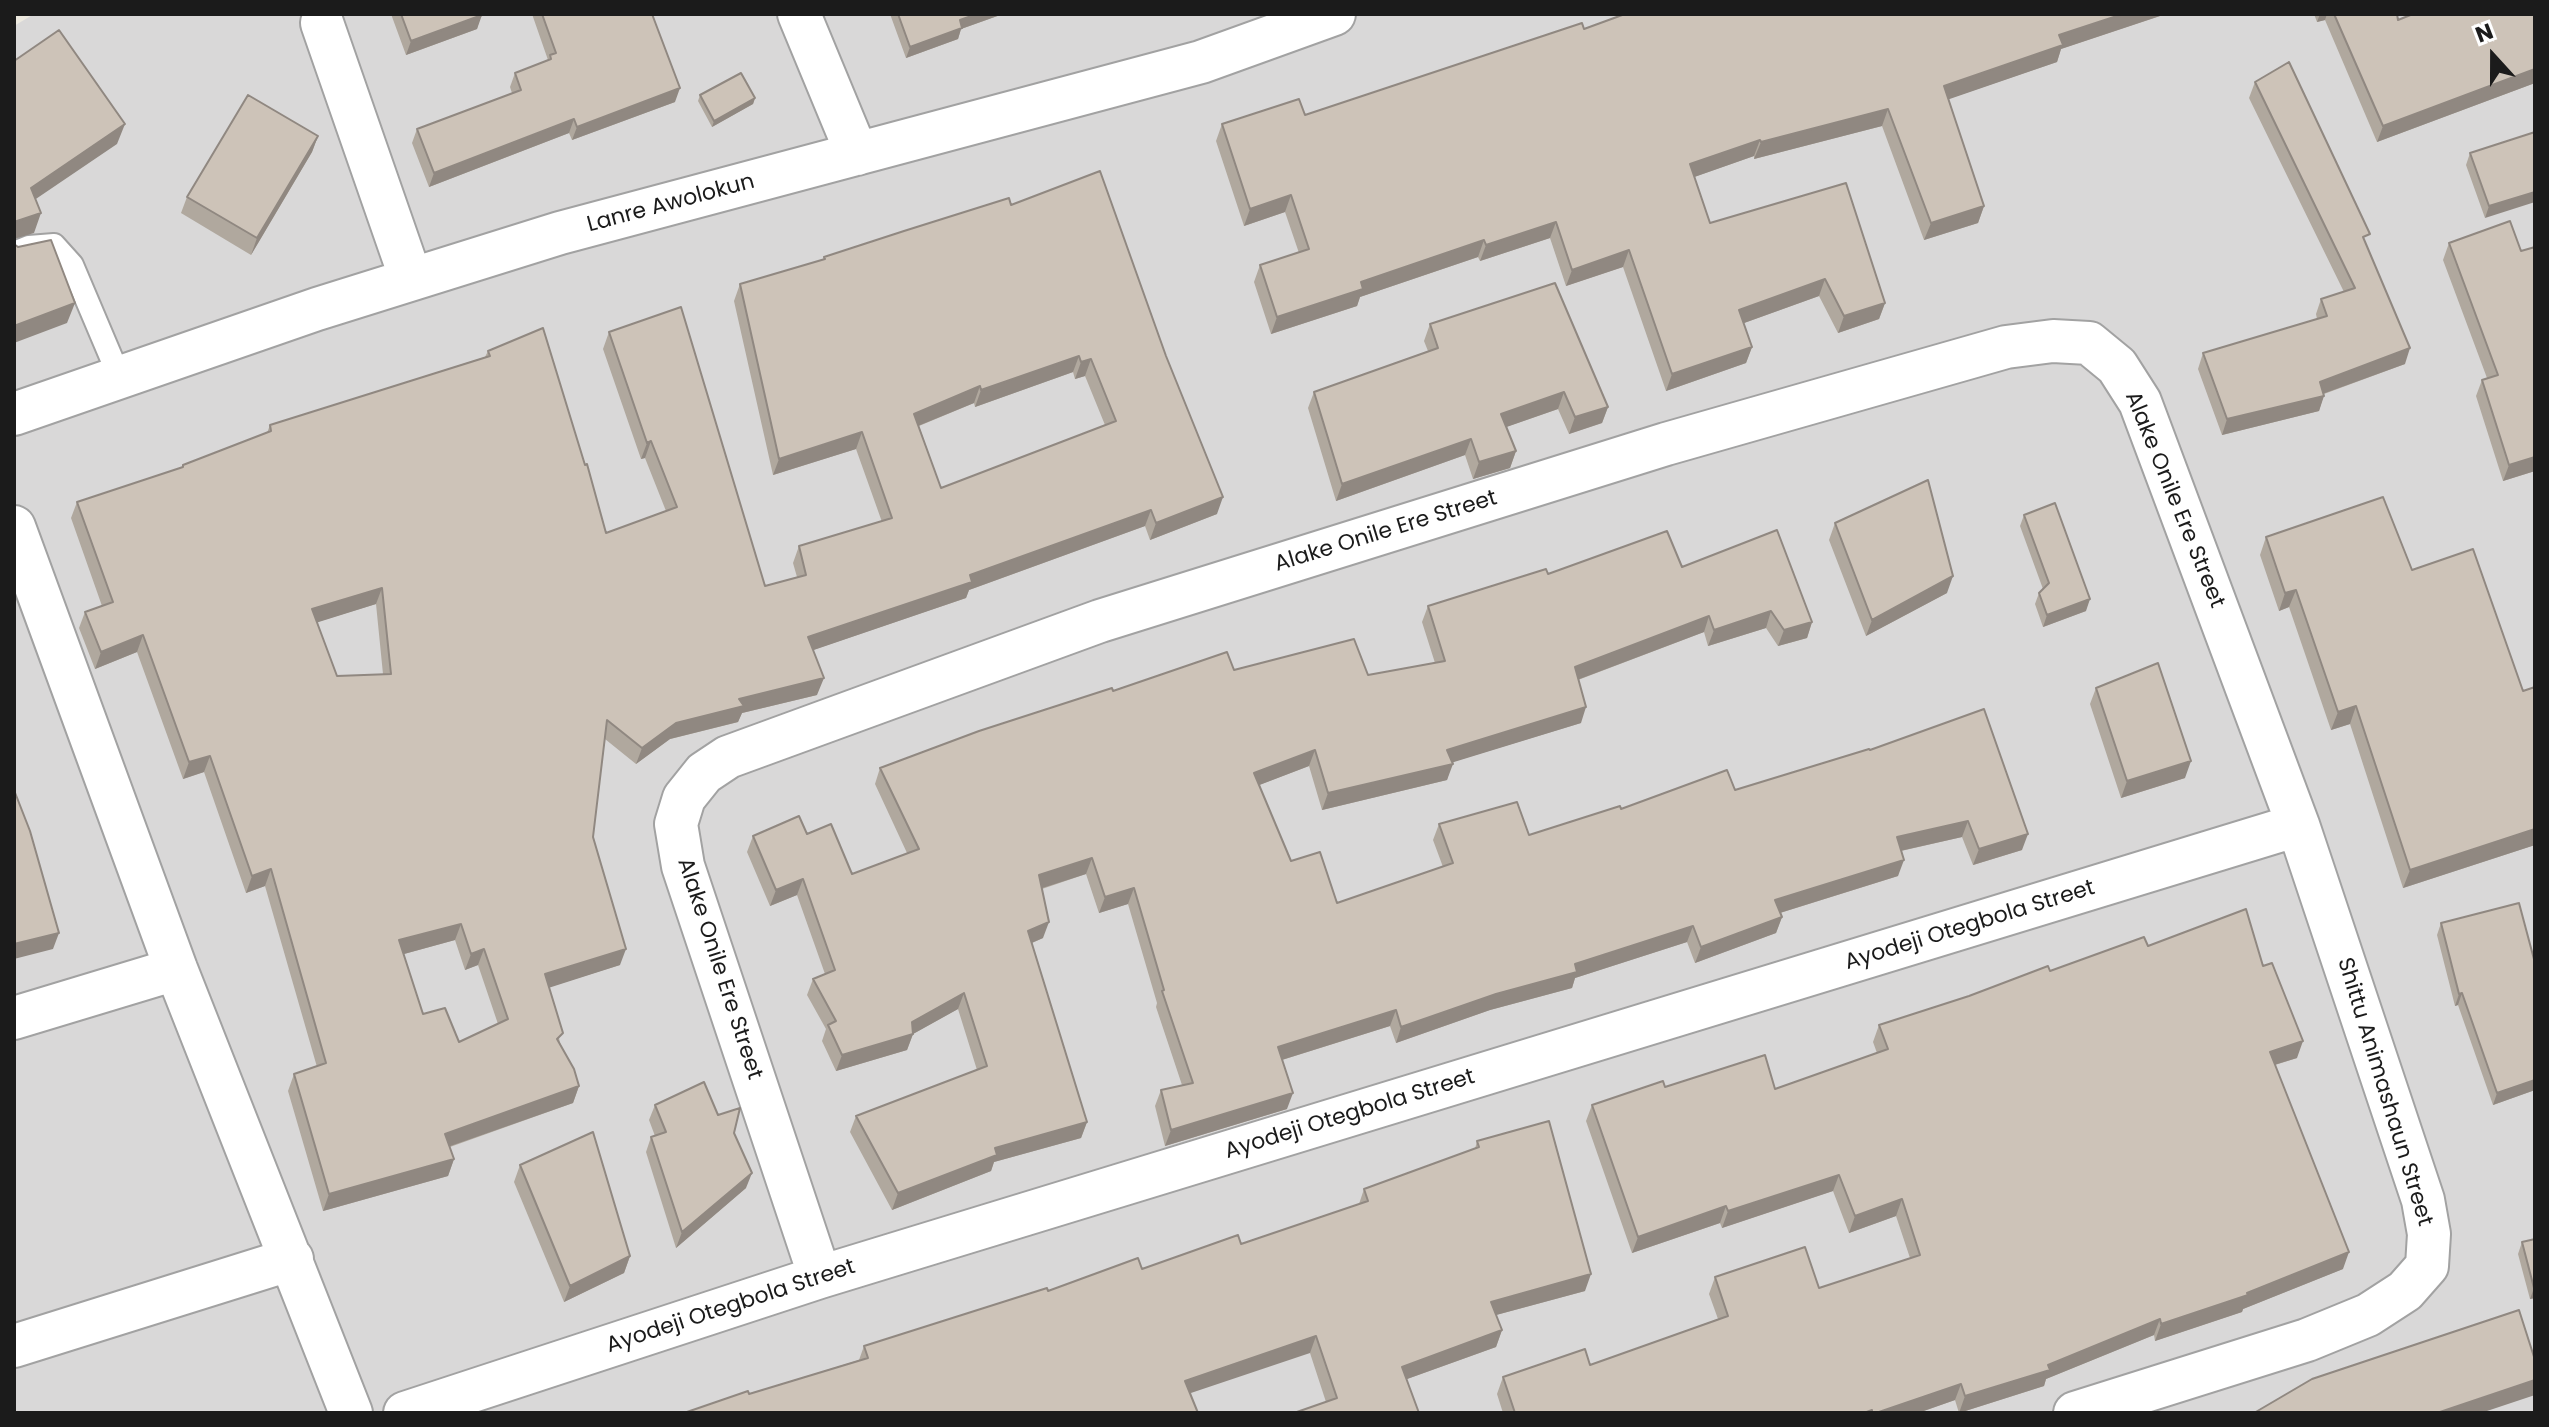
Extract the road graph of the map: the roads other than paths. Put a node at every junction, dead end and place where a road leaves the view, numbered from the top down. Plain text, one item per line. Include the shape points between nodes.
1 (799, 14) edge
2 (1334, 14) edge
3 (322, 23) dead end
4 (857, 154) junction
5 (14, 253) edge
6 (411, 279) junction
7 (119, 376) junction
8 (14, 414) edge
9 (14, 527) edge
10 (2298, 825) junction
11 (176, 969) junction
12 (14, 1018) edge
13 (292, 1259) junction
14 (820, 1277) junction
15 (14, 1346) edge
16 (351, 1413) edge
17 (405, 1413) edge
18 (2075, 1413) edge

1 - 4 street
2 - 4 street, Lanre Awolokun via 1201,62
3 - 6 street
4 - 6 street, Lanre Awolokun via 560,233
5 - 7 lane via 54,245 72,265
6 - 7 street, Lanre Awolokun
7 - 8 street, Lanre Awolokun
9 - 11 street
10 - 14 street, Ayodeji Otegbola Street
10 - 14 street, Alake Onile Ere Street via 2140,402 2117,366 2089,343 2006,347 1666,444 1100,621 728,757 704,773 684,798 676,824 683,866
10 - 18 street, Shittu Animashaun Street via 2423,1200 2427,1266 2405,1291 2368,1315 2307,1340
11 - 12 street
11 - 13 street
13 - 15 street
13 - 16 street
14 - 17 street, Ayodeji Otegbola Street

